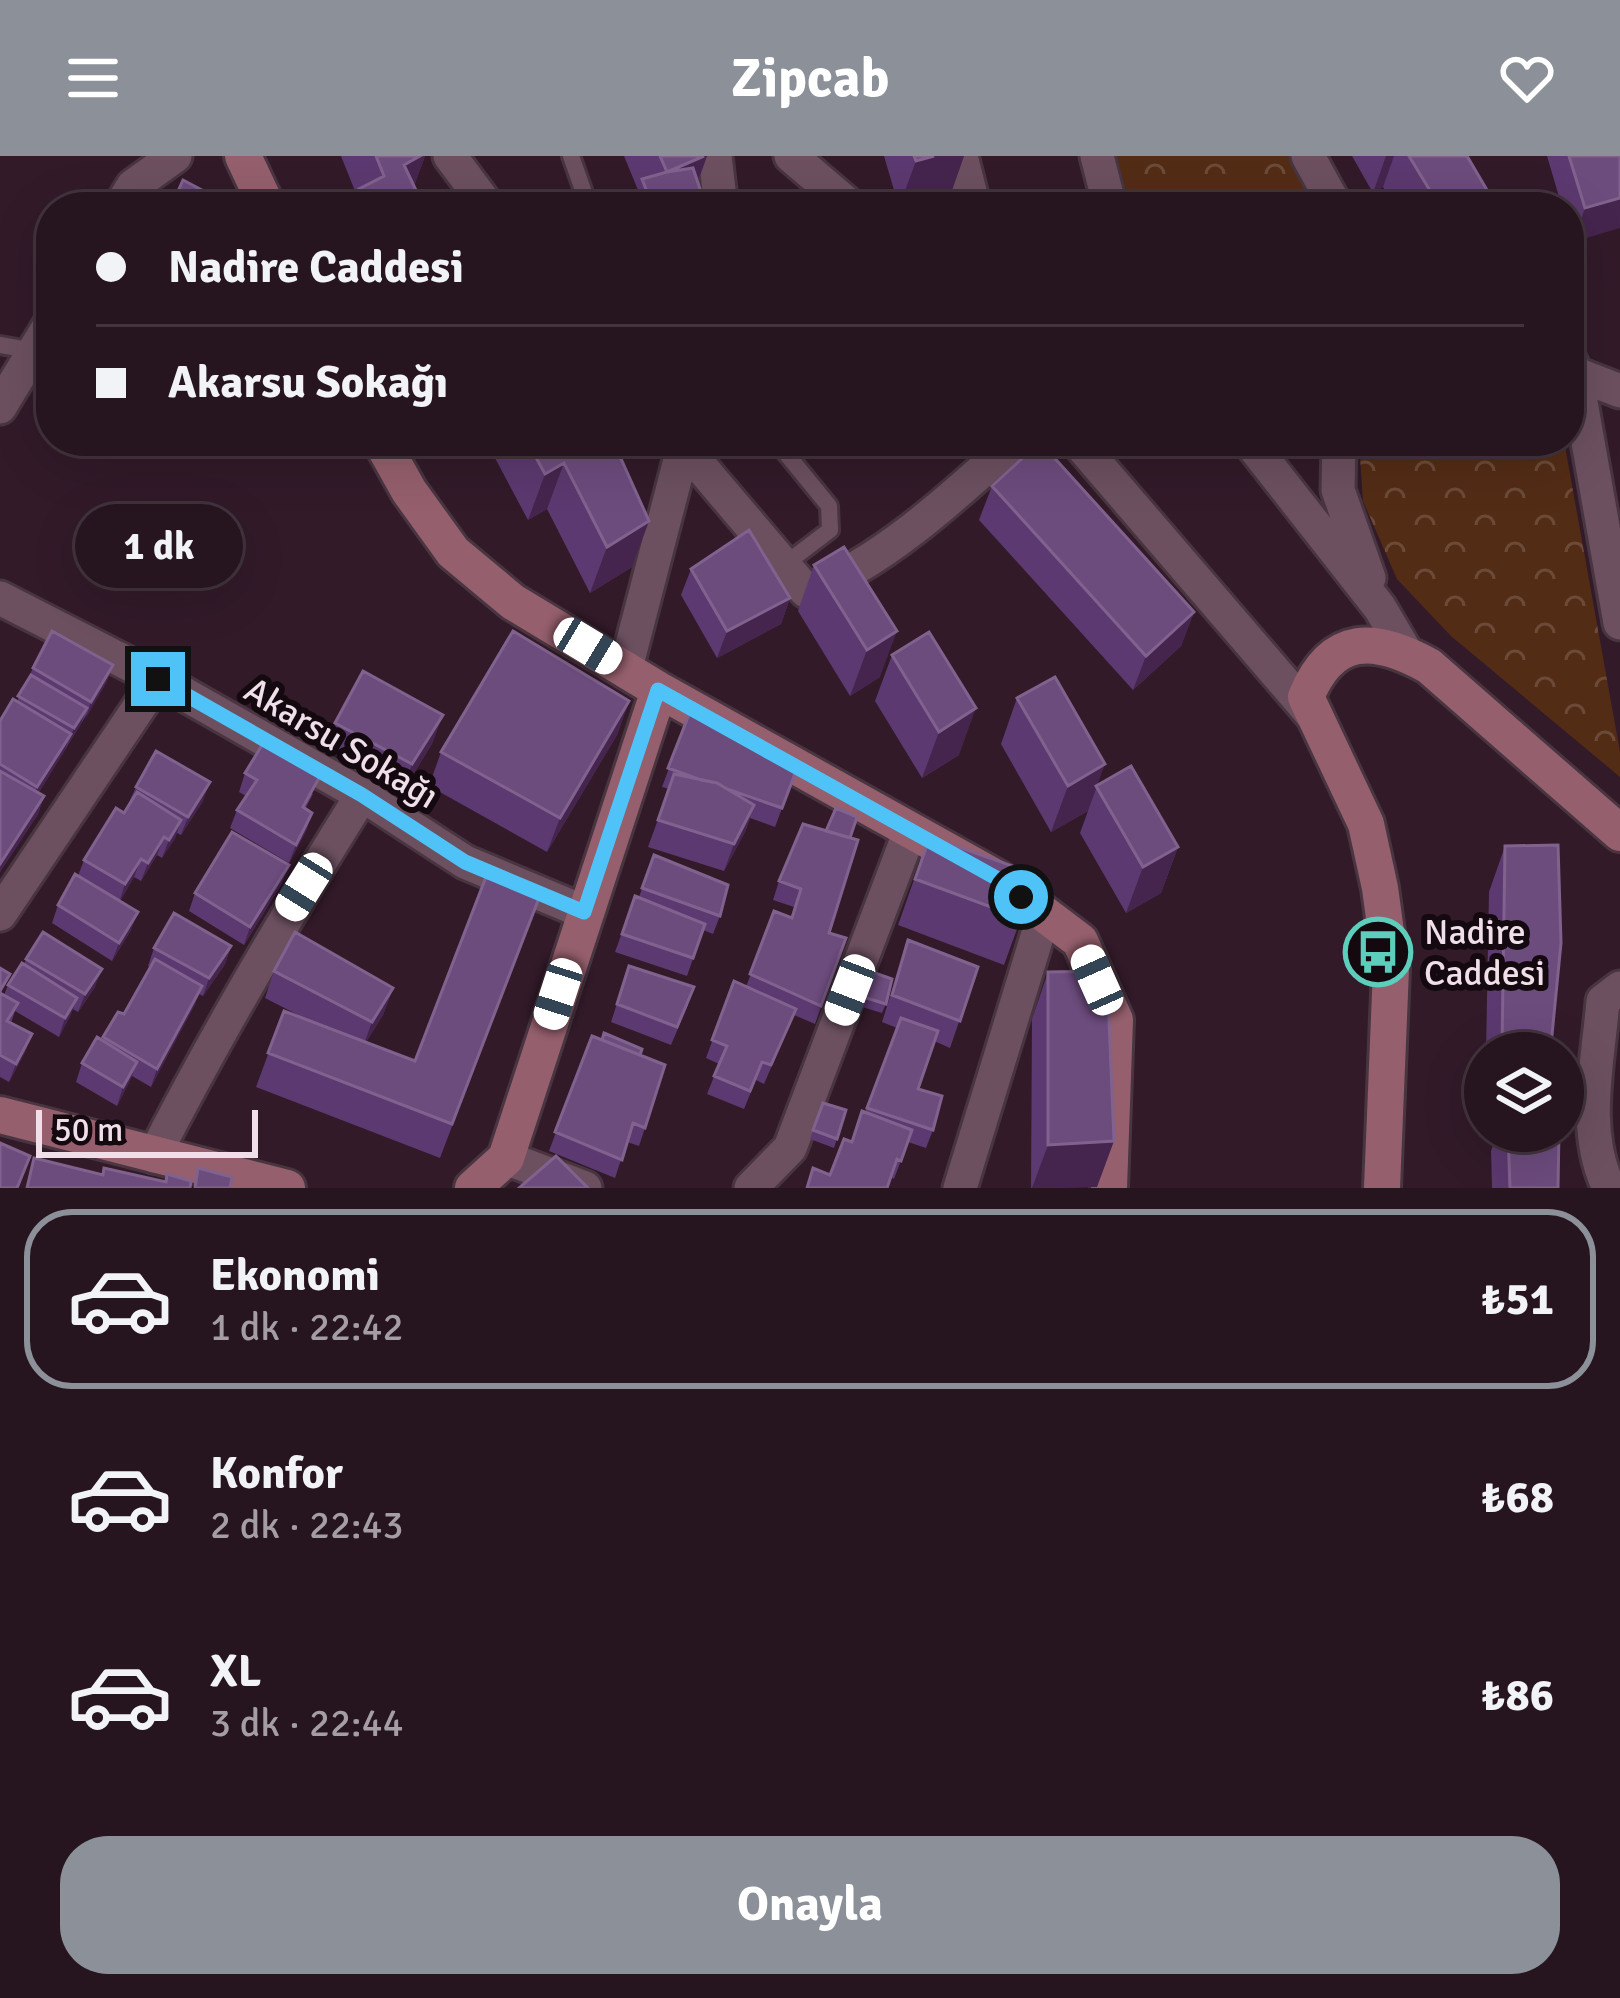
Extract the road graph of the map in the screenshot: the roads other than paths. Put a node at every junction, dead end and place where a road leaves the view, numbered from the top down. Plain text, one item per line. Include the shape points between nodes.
1 (175, 156) edge
2 (242, 156) edge
3 (450, 156) edge
4 (571, 156) edge
5 (715, 156) edge
6 (791, 156) edge
7 (961, 156) edge
8 (1097, 156) edge
9 (1308, 156) edge
10 (129, 192) edge
11 (260, 192) edge
12 (477, 192) edge
13 (584, 192) edge
14 (719, 192) edge
15 (833, 192) edge
16 (970, 192) edge
17 (1106, 192) edge
18 (1328, 192) edge
19 (36, 338) edge
20 (0, 345) edge
21 (36, 346) edge
22 (1584, 374) edge
23 (1620, 391) edge
24 (4, 395) edge
25 (1584, 432) edge
26 (389, 456) edge
27 (680, 456) edge
28 (694, 456) edge
29 (788, 456) edge
30 (998, 456) edge
31 (1090, 456) edge
32 (1261, 456) edge
33 (1339, 456) edge
34 (784, 566) junction
35 (0, 598) edge
36 (1380, 608) junction
37 (1620, 623) edge
38 (1407, 654) junction
39 (626, 668) junction
40 (158, 679) junction
41 (658, 690) junction
42 (1314, 717) junction
43 (362, 795) junction
44 (910, 831) junction
45 (1620, 833) edge
46 (584, 912) junction
47 (0, 914) edge
48 (1045, 914) junction
49 (1620, 988) edge
50 (0, 1115) edge
51 (154, 1156) junction
52 (506, 1158) junction
53 (287, 1188) edge
54 (473, 1188) edge
55 (585, 1188) edge
56 (751, 1188) edge
57 (960, 1188) edge
58 (1109, 1188) edge
59 (1382, 1188) edge
60 (1609, 1188) edge

1 - 10 street
2 - 11 street
3 - 12 street
4 - 13 lane
5 - 14 street
6 - 15 street
7 - 16 street
8 - 17 street
9 - 18 street
19 - 20 lane
21 - 24 street
22 - 23 street
25 - 37 street
26 - 39 street via 453,552 513,602
27 - 39 street
28 - 34 street
29 - 34 lane via 829,506 830,530
30 - 34 street via 839,580 806,592
31 - 42 street
32 - 36 street
33 - 36 street via 1338,490
35 - 40 street, Akarsu Sokağı
36 - 38 street
38 - 42 street via 1370,643 1330,659 1306,697
38 - 45 street
39 - 41 street
40 - 43 street, Akarsu Sokağı
40 - 47 street
41 - 44 street
41 - 46 street
42 - 59 street via 1366,824 1380,888 1391,969
43 - 46 street, Akarsu Sokağı via 479,869
43 - 51 street via 284,918
44 - 48 street
44 - 56 street via 790,1148
46 - 52 street
48 - 57 street
48 - 58 street via 1080,941 1115,1019
49 - 60 street via 1604,1001 1592,1120 1596,1161
50 - 51 street
51 - 53 street
52 - 54 street
52 - 55 street

